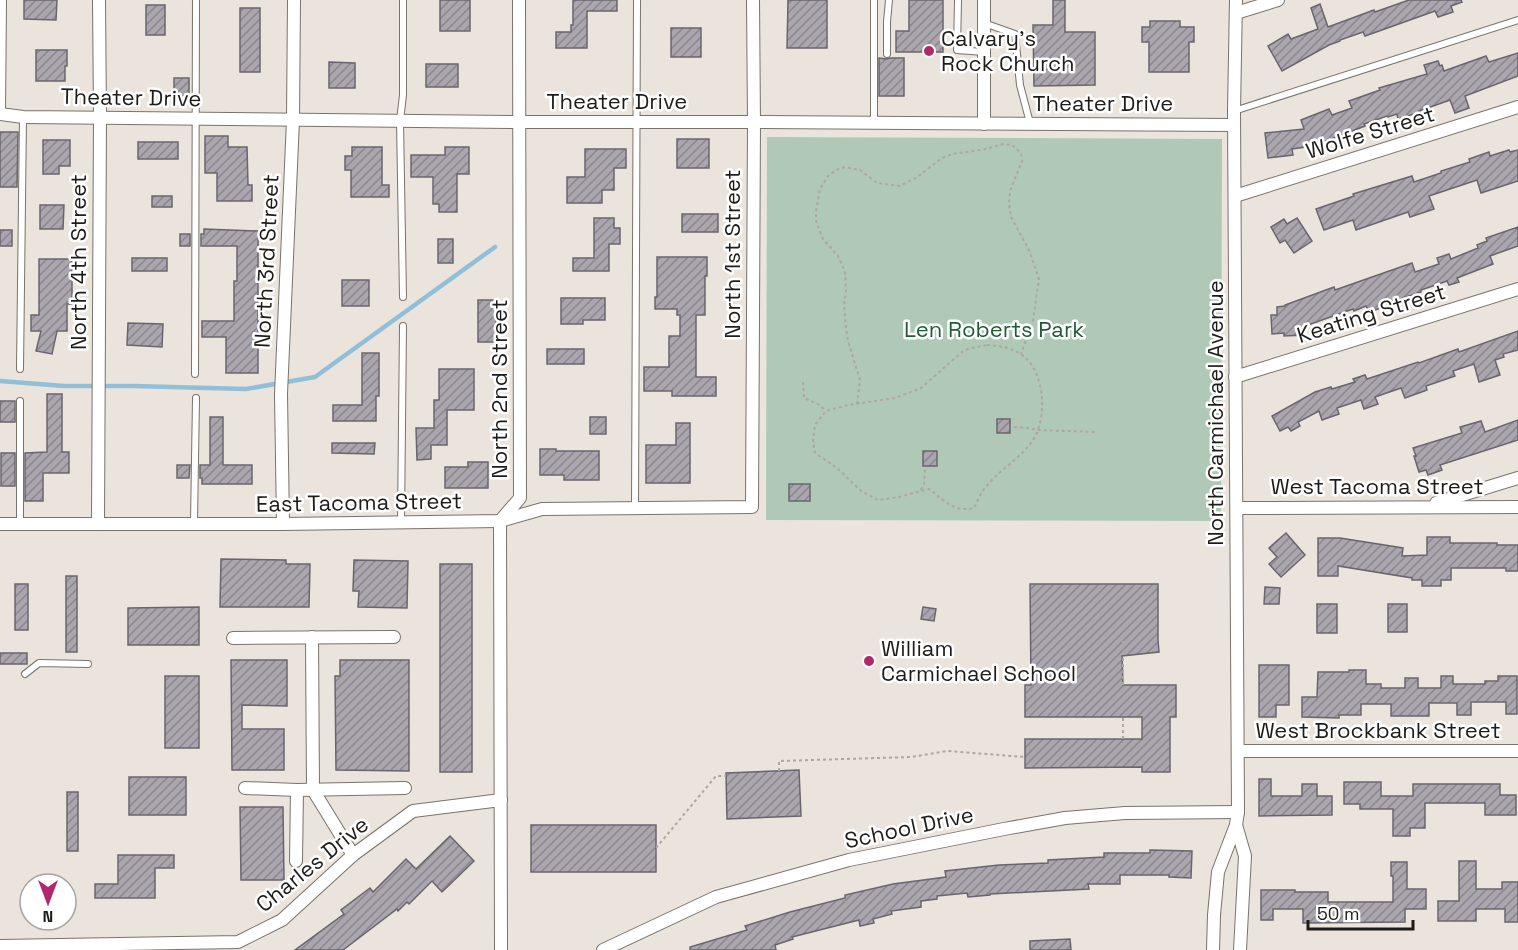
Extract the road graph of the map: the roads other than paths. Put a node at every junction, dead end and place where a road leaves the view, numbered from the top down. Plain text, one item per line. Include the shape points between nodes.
1 (3, 0) edge
2 (99, 0) edge
3 (196, 0) edge
4 (294, 0) edge
5 (403, 0) edge
6 (519, 0) edge
7 (637, 0) edge
8 (753, 0) edge
9 (874, 0) edge
10 (889, 0) edge
11 (958, 0) edge
12 (984, 0) edge
13 (1236, 0) edge
14 (1278, 0) edge
15 (1236, 13) junction
16 (1518, 20) edge
17 (984, 22) junction
18 (984, 52) junction
19 (887, 54) dead end
20 (1518, 107) edge
21 (1234, 111) junction
22 (1, 114) edge
23 (23, 117) junction
24 (100, 117) junction
25 (195, 119) junction
26 (293, 120) junction
27 (400, 121) junction
28 (519, 122) junction
29 (637, 122) junction
30 (754, 122) junction
31 (874, 122) junction
32 (984, 124) junction
33 (1030, 124) junction
34 (1234, 124) junction
35 (1235, 196) junction
36 (1518, 289) edge
37 (403, 297) dead end
38 (403, 326) dead end
39 (20, 369) dead end
40 (195, 374) dead end
41 (1235, 376) junction
42 (196, 398) dead end
43 (20, 401) dead end
44 (1518, 478) edge
45 (752, 507) joint
46 (1424, 507) junction
47 (1518, 507) edge
48 (635, 508) junction
49 (1237, 508) junction
50 (500, 521) junction
51 (401, 522) junction
52 (0, 524) edge
53 (20, 524) junction
54 (98, 524) junction
55 (194, 524) junction
56 (283, 524) junction
57 (394, 636) dead end
58 (312, 637) junction
59 (232, 638) dead end
60 (88, 664) dead end
61 (25, 675) dead end
62 (1238, 751) junction
63 (1518, 751) edge
64 (245, 788) dead end
65 (405, 788) dead end
66 (297, 790) junction
67 (313, 790) junction
68 (501, 800) junction
69 (1238, 812) junction
70 (1236, 825) junction
71 (353, 855) junction
72 (296, 861) dead end
73 (0, 946) edge
74 (501, 950) edge
75 (603, 950) edge
76 (1213, 950) edge
77 (1240, 950) edge

1 - 22 lane
2 - 24 street, North 4th Street
3 - 25 lane
4 - 26 street, North 3rd Street
5 - 27 lane
6 - 28 street, North 2nd Street
7 - 29 lane
8 - 30 street, North 1st Street
9 - 31 lane
10 - 19 lane
11 - 18 lane via 957,50
12 - 17 street
13 - 15 street, North Carmichael Avenue
14 - 15 street
15 - 21 street, North Carmichael Avenue
16 - 21 lane
17 - 18 street
17 - 33 lane via 1015,34 1020,85
18 - 32 street
20 - 35 street, Wolfe Street
21 - 34 street, North Carmichael Avenue
22 - 23 street, Theater Drive
23 - 24 street, Theater Drive
23 - 39 lane
24 - 25 street, Theater Drive
24 - 54 street, North 4th Street
25 - 26 street, Theater Drive
25 - 40 lane
26 - 27 street, Theater Drive
26 - 56 street, North 3rd Street via 281,394
27 - 28 street, Theater Drive
27 - 37 lane
28 - 29 street, Theater Drive
28 - 50 street, North 2nd Street via 520,498
29 - 30 street, Theater Drive
29 - 48 lane
30 - 31 street, Theater Drive
30 - 45 street, North 1st Street
31 - 32 street, Theater Drive
32 - 33 street, Theater Drive
33 - 34 street, Theater Drive
34 - 35 street, North Carmichael Avenue
35 - 41 street, North Carmichael Avenue
36 - 41 street, Keating Street
38 - 51 lane
41 - 49 street, North Carmichael Avenue
42 - 55 lane
43 - 53 lane
44 - 46 street
45 - 48 street, East Tacoma Street
46 - 47 street, West Tacoma Street
46 - 49 street, West Tacoma Street
48 - 50 street, East Tacoma Street via 542,508
49 - 62 street, North Carmichael Avenue
50 - 51 street, East Tacoma Street
50 - 68 street
51 - 56 street, East Tacoma Street
52 - 53 street, East Tacoma Street
53 - 54 street, East Tacoma Street
54 - 55 street, East Tacoma Street
55 - 56 street, East Tacoma Street
57 - 58 street
58 - 59 street
58 - 67 street
60 - 61 lane via 39,663
62 - 63 street, West Brockbank Street
62 - 69 street, North Carmichael Avenue
64 - 66 street
65 - 67 street
66 - 67 street
66 - 72 street
67 - 71 street
68 - 71 street, Charles Drive via 413,811
68 - 74 street
69 - 70 street, North Carmichael Avenue
69 - 75 street, School Drive via 1065,818 849,860 716,897
70 - 76 street, North Carmichael Avenue via 1218,872
70 - 77 street, North Carmichael Avenue via 1245,856
71 - 73 street, Charles Drive via 282,920 238,942

